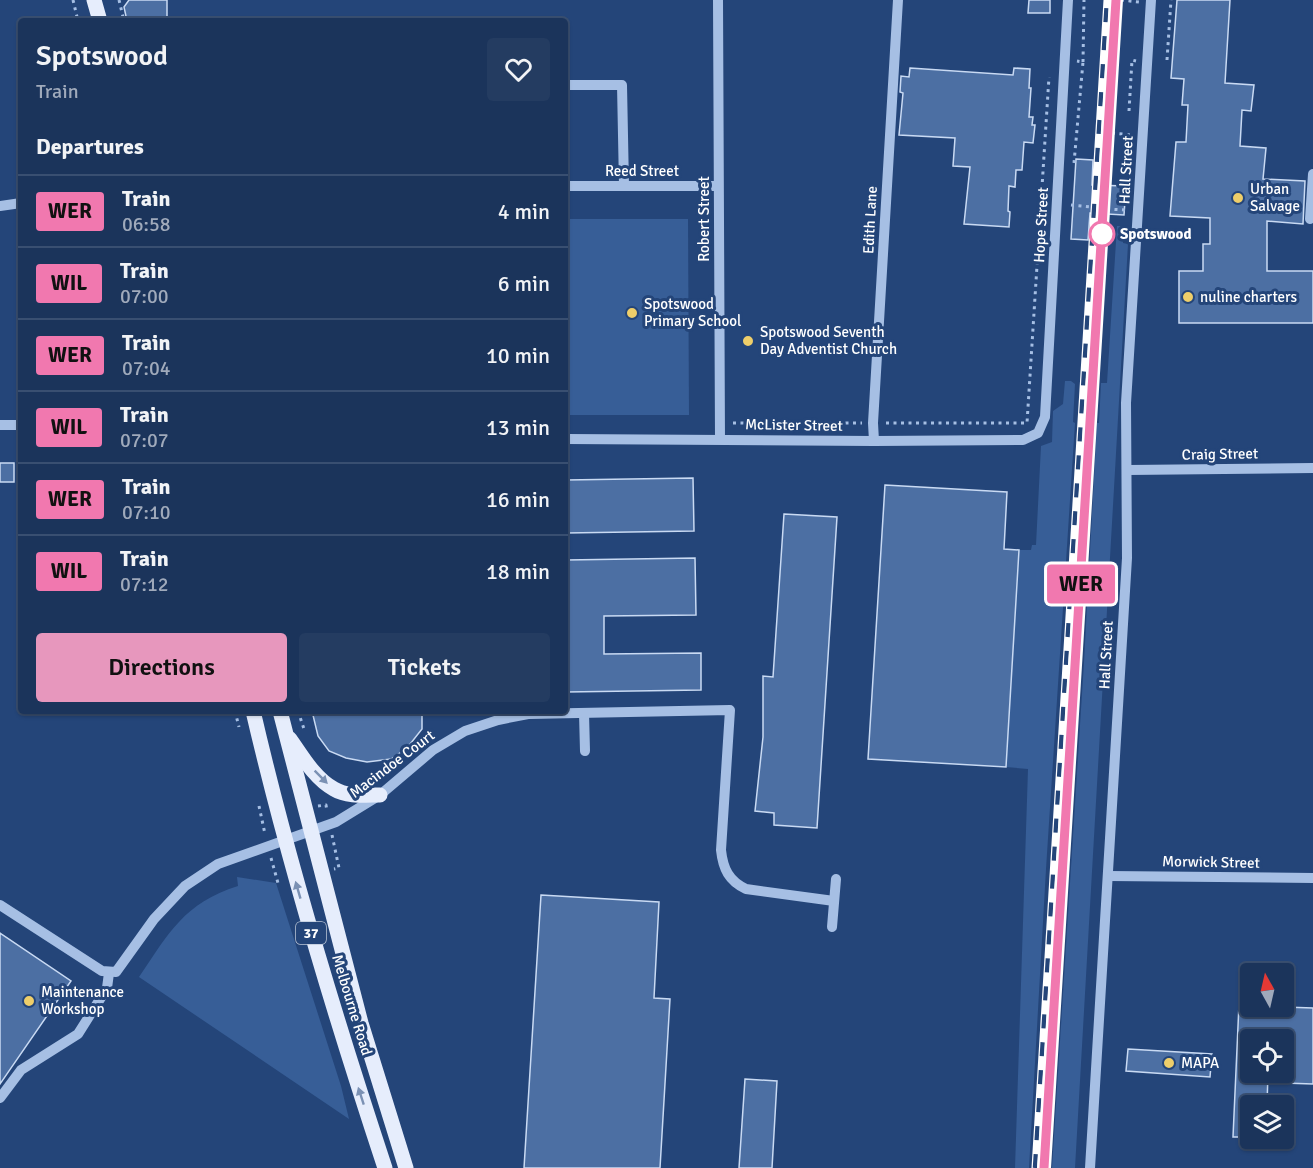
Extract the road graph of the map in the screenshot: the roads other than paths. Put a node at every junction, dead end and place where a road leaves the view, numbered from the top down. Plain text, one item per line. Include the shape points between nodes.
1 (94, 0) edge
2 (718, 0) edge
3 (898, 0) edge
4 (1068, 0) edge
5 (1145, 1) edge
6 (99, 18) edge
7 (568, 85) edge
8 (1313, 174) edge
9 (568, 186) edge
10 (624, 186) junction
11 (718, 186) junction
12 (18, 203) edge
13 (0, 206) edge
14 (1310, 219) dead end
15 (0, 425) edge
16 (18, 425) edge
17 (568, 439) edge
18 (720, 439) junction
19 (1023, 440) joint
20 (874, 441) junction
21 (1313, 468) edge
22 (1128, 470) junction
23 (568, 713) edge
24 (584, 713) junction
25 (254, 714) edge
26 (281, 714) edge
27 (524, 714) edge
28 (285, 732) junction
29 (585, 751) dead end
30 (381, 795) junction
31 (312, 831) junction
32 (285, 841) junction
33 (1108, 876) junction
34 (1313, 878) edge
35 (837, 879) dead end
36 (834, 901) junction
37 (0, 905) edge
38 (832, 927) dead end
39 (109, 973) junction
40 (0, 1098) edge
41 (385, 1168) edge
42 (406, 1168) edge
43 (1090, 1168) edge

1 - 6 main road
2 - 11 street, Robert Street
3 - 20 street, Edith Lane
4 - 19 street, Hope Street via 1045,417 1038,433
5 - 22 street, Hall Street via 1126,403
7 - 10 street via 622,85
8 - 14 street
9 - 10 street, Reed Street
10 - 11 street, Reed Street
11 - 18 street, Robert Street
12 - 13 street
15 - 16 street
17 - 18 street, McLister Street
18 - 20 street, McLister Street
19 - 20 street, McLister Street
21 - 22 street, Craig Street
22 - 33 street, Hall Street via 1127,558
23 - 24 street, Macindoe Court
24 - 29 street
24 - 36 street, Macindoe Court via 730,710 721,850 728,874 746,890
25 - 32 main road, Melbourne Road / 37
26 - 28 main road, Melbourne Road / 37
27 - 30 street, Macindoe Court via 465,731 433,750
28 -> 30 main road via 309,765 334,789 356,795
28 - 31 main road, Melbourne Road / 37
30 - 31 street, Macindoe Court via 336,822
31 - 32 street, Macindoe Court
31 - 42 main road, Melbourne Road / 37 via 362,1023
32 - 39 street, Macindoe Court via 218,864 185,886 116,972
41 -> 32 main road, Melbourne Road / 37
33 - 34 street, Morwick Street
33 - 43 street, Hall Street
35 - 36 street
36 - 38 street
37 - 39 street
39 - 40 street via 107,988 78,1034 21,1070

